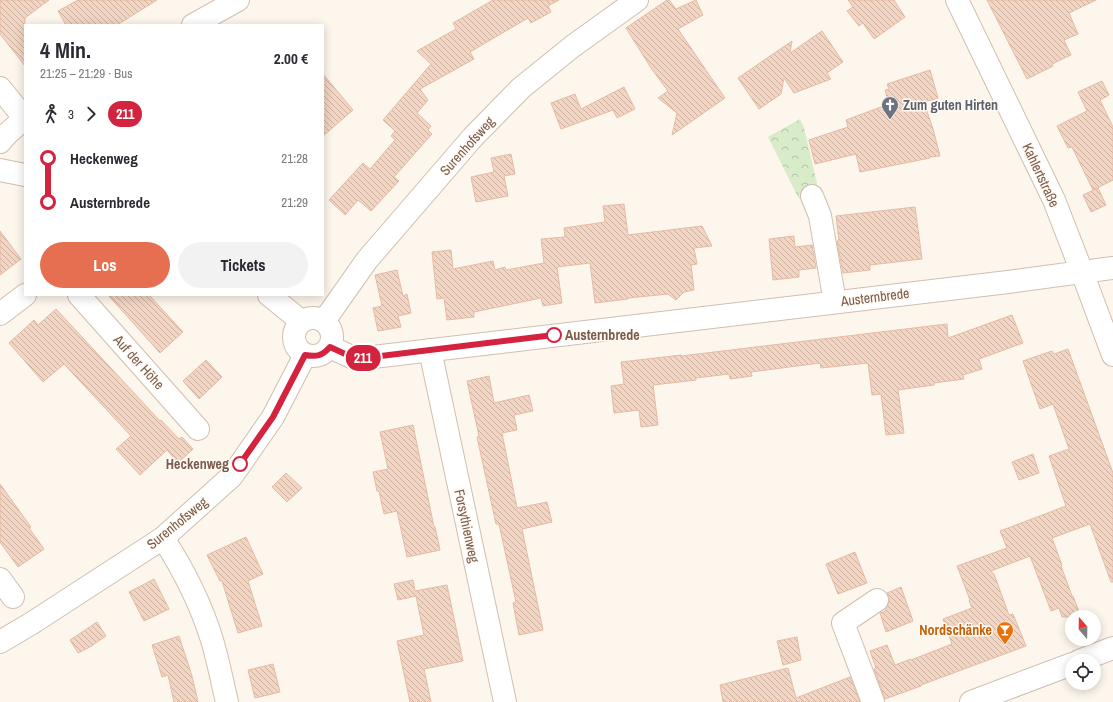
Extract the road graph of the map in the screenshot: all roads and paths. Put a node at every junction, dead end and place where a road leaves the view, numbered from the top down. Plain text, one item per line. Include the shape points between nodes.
1 (238, 0) edge
2 (637, 0) edge
3 (957, 0) edge
4 (213, 6) edge
5 (193, 24) edge
6 (0, 88) edge
7 (24, 117) edge
8 (24, 119) edge
9 (0, 142) edge
10 (0, 170) edge
11 (24, 175) edge
12 (812, 196) dead end
13 (1113, 268) edge
14 (1082, 272) junction
15 (24, 296) edge
16 (80, 296) edge
17 (269, 296) edge
18 (835, 302) junction
19 (0, 314) edge
20 (301, 321) junction
21 (324, 321) junction
22 (330, 347) junction
23 (430, 350) junction
24 (305, 355) junction
25 (1113, 355) edge
26 (198, 429) dead end
27 (163, 538) junction
28 (0, 579) edge
29 (13, 597) dead end
30 (877, 600) dead end
31 (0, 642) edge
32 (1113, 648) edge
33 (1097, 654) edge
34 (1065, 667) edge
35 (227, 702) edge
36 (505, 702) edge
37 (874, 702) edge
38 (971, 702) edge

1 - 4 street
2 - 21 street, Surenhofsweg via 516,93 473,138 367,260
3 - 14 street, Kahlertstraße via 1054,200
4 - 5 street
6 - 7 street
8 - 9 street
10 - 11 street
12 - 18 street via 820,216
13 - 14 street, Austernbrede
14 - 18 street, Austernbrede
14 - 25 street, Kahlertstraße
15 - 19 street
16 - 26 street, Auf der Höhe
17 - 20 street
18 - 23 street, Austernbrede
20 - 21 street via 316,318
20 - 24 street via 295,330 294,339
21 - 22 street via 332,332 333,340
22 - 23 street, Austernbrede via 356,359
22 - 24 street via 319,355
23 - 36 street, Forsythienweg
24 - 27 street, Surenhofsweg via 273,417 232,476
27 - 31 street, Surenhofsweg
27 - 35 street via 197,601 212,639
28 - 29 street
30 - 37 street via 843,623
32 - 33 street
34 - 38 street

